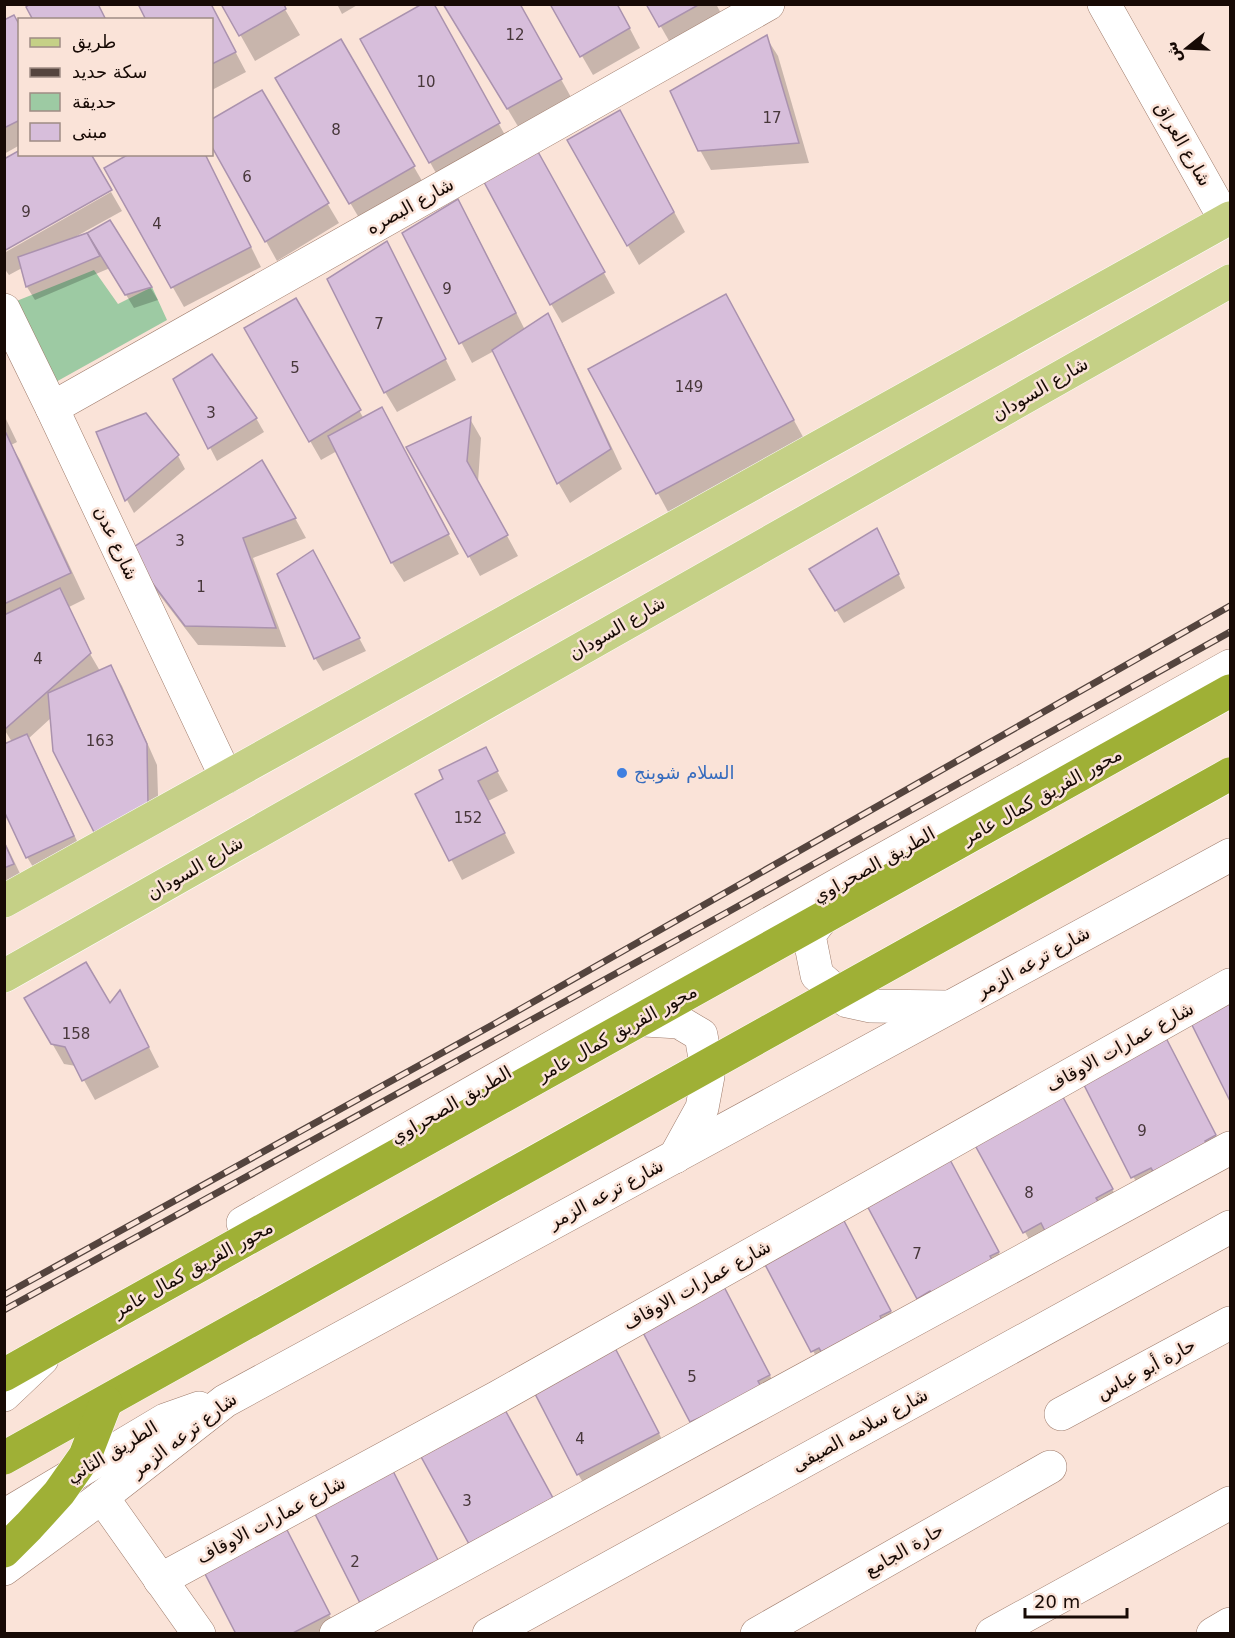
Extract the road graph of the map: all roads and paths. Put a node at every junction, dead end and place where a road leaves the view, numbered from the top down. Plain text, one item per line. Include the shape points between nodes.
1 (768, 4) edge
2 (1104, 4) edge
3 (1229, 222) edge
4 (1230, 281) edge
5 (4, 310) edge
6 (52, 408) junction
7 (1230, 666) edge
8 (1230, 691) edge
9 (1230, 774) edge
10 (226, 777) junction
11 (1230, 855) edge
12 (855, 875) junction
13 (4, 901) edge
14 (4, 976) edge
15 (1230, 985) edge
16 (952, 1007) junction
17 (604, 1018) junction
18 (1230, 1148) edge
19 (675, 1156) junction
20 (1230, 1227) edge
21 (1230, 1323) edge
22 (4, 1376) edge
23 (4, 1395) edge
24 (225, 1401) junction
25 (106, 1402) junction
26 (1060, 1414) dead end
27 (4, 1458) edge
28 (1050, 1467) dead end
29 (102, 1497) junction
30 (1230, 1503) edge
31 (4, 1516) edge
32 (4, 1551) edge
33 (4, 1569) edge
34 (160, 1580) junction
35 (1230, 1623) edge
36 (199, 1634) edge
37 (336, 1634) edge
38 (489, 1634) edge
39 (757, 1634) edge
40 (992, 1634) edge
41 (1213, 1634) edge

1 - 6 street, شارع البصره
2 - 3 street, شارع العراق
3 - 10 main road
4 - 14 main road, شارع السودان
5 - 6 street, شارع عدن
6 - 10 street, شارع عدن
7 - 12 street, الطريق الصحراوي
8 - 22 highway, محور الفريق كمال عامر, bridge
9 - 25 highway, bridge
10 - 13 main road
11 - 16 street, شارع ترعه الزمر
12 - 16 street via 809,934 817,975 847,1000 870,1006
12 - 17 street, الطريق الصحراوي
15 - 34 street, شارع عمارات الاوقاف via 498,1397
16 - 19 street, شارع ترعه الزمر
17 - 19 street via 679,1022 701,1035 708,1076 702,1108
17 - 23 street, الطريق الصحراوي via 162,1269 46,1356
18 - 37 street
19 - 24 street, شارع ترعه الزمر
20 - 38 street, شارع سلامه الصيفى
21 - 26 street, حارة أبو عباس
24 - 29 street, شارع ترعه الزمر
24 - 31 street, الطريق الثاني via 165,1420
25 - 27 highway, bridge
25 - 32 highway, bridge via 85,1456 59,1493
28 - 39 street, حارة الجامع
29 - 33 street, شارع ترعه الزمر
29 - 34 street
30 - 40 street
34 - 36 street
35 - 41 street

